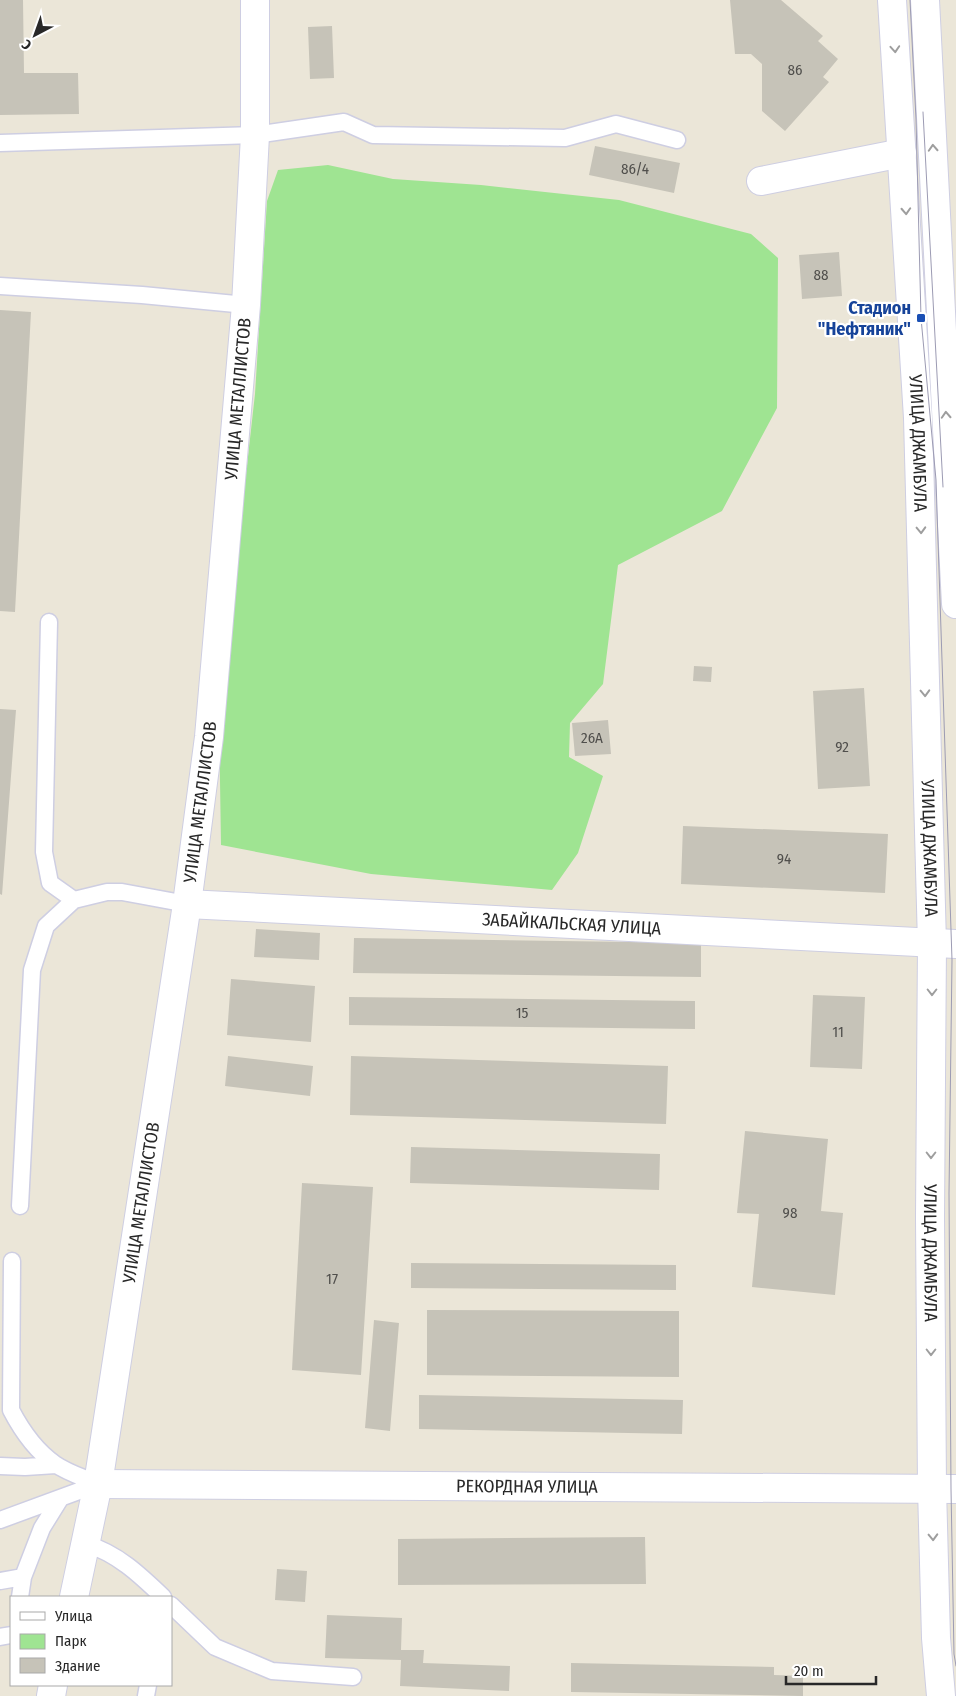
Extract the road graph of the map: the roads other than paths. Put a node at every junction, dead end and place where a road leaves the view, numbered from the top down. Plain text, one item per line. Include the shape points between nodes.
1 (255, 0) edge
2 (892, 0) edge
3 (925, 0) edge
4 (256, 135) junction
5 (677, 140) dead end
6 (0, 143) edge
7 (902, 153) junction
8 (761, 181) dead end
9 (0, 286) edge
10 (246, 305) junction
11 (956, 604) edge
12 (49, 622) dead end
13 (74, 900) junction
14 (187, 904) junction
15 (944, 944) edge
16 (20, 1206) dead end
17 (12, 1260) dead end
18 (56, 1465) junction
19 (0, 1466) edge
20 (98, 1484) junction
21 (944, 1488) edge
22 (60, 1498) junction
23 (0, 1520) edge
24 (86, 1544) junction
25 (23, 1577) junction
26 (0, 1581) edge
27 (20, 1596) edge
28 (74, 1596) edge
29 (161, 1596) edge
30 (172, 1607) edge
31 (353, 1677) dead end
32 (941, 1696) edge

1 - 4 street, УЛИЦА МЕТАЛЛИСТОВ
2 -> 7 street, УЛИЦА ДЖАМБУЛА
11 -> 3 street, УЛИЦА ДЖАМБУЛА
4 - 5 lane via 344,122 373,135 565,138 616,124
4 - 6 lane
4 - 10 street, УЛИЦА МЕТАЛЛИСТОВ
7 - 8 street
7 -> 15 street, УЛИЦА ДЖАМБУЛА
9 - 10 lane
10 - 14 street, УЛИЦА МЕТАЛЛИСТОВ via 209,737
12 - 13 lane via 44,852 50,882
13 - 14 lane via 122,892
13 - 16 lane via 46,926 32,970
14 - 15 street, ЗАБАЙКАЛЬСКАЯ УЛИЦА
14 - 20 street, УЛИЦА МЕТАЛЛИСТОВ
15 -> 21 street, УЛИЦА ДЖАМБУЛА via 930,1218
17 - 18 lane via 11,1410 23,1431
18 - 19 lane
18 - 20 lane
20 - 21 street, РЕКОРДНАЯ УЛИЦА
20 - 22 lane
20 - 24 street, УЛИЦА МЕТАЛЛИСТОВ
21 -> 32 street, УЛИЦА ДЖАМБУЛА via 936,1638
22 - 23 lane
22 - 25 lane via 42,1528
24 - 28 street, УЛИЦА МЕТАЛЛИСТОВ
24 - 29 lane via 102,1548 136,1571
25 - 26 lane
25 - 27 lane
30 - 31 lane via 215,1647 272,1671

